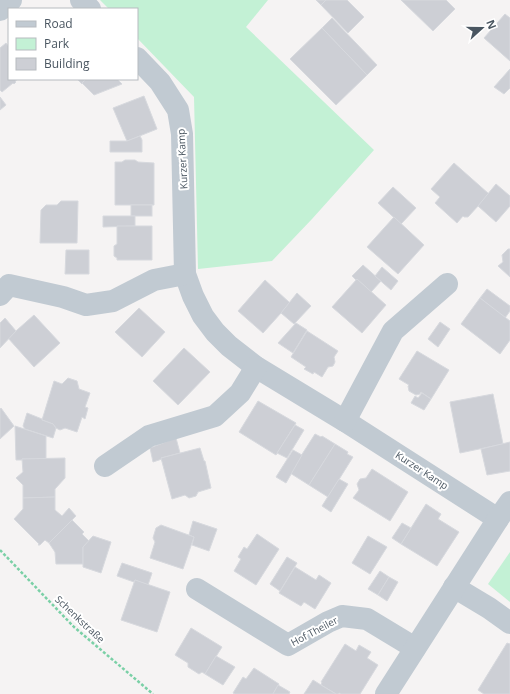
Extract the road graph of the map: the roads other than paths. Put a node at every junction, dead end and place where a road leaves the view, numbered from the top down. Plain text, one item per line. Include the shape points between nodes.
1 (11, 0) edge
2 (81, 0) edge
3 (89, 8) edge
4 (0, 10) edge
5 (138, 59) edge
6 (185, 274) junction
7 (447, 284) dead end
8 (0, 295) edge
9 (256, 367) junction
10 (346, 421) junction
11 (105, 466) dead end
12 (504, 510) edge
13 (454, 587) junction
14 (197, 589) dead end
15 (510, 623) edge
16 (415, 648) junction
17 (386, 694) edge

1 - 4 street
2 - 3 street
5 - 6 street, Kurzer Kamp via 160,82 178,110 182,134
6 - 8 street via 154,280 113,301 86,305 9,285
6 - 9 street, Kurzer Kamp via 203,316 214,332
7 - 10 street via 393,330
9 - 10 street, Kurzer Kamp
9 - 11 street via 240,393 216,416 149,436
10 - 12 street, Kurzer Kamp
12 - 13 street
13 - 15 street
13 - 16 street
14 - 16 street, Hof Theiler via 288,645 342,616 367,619
16 - 17 street

